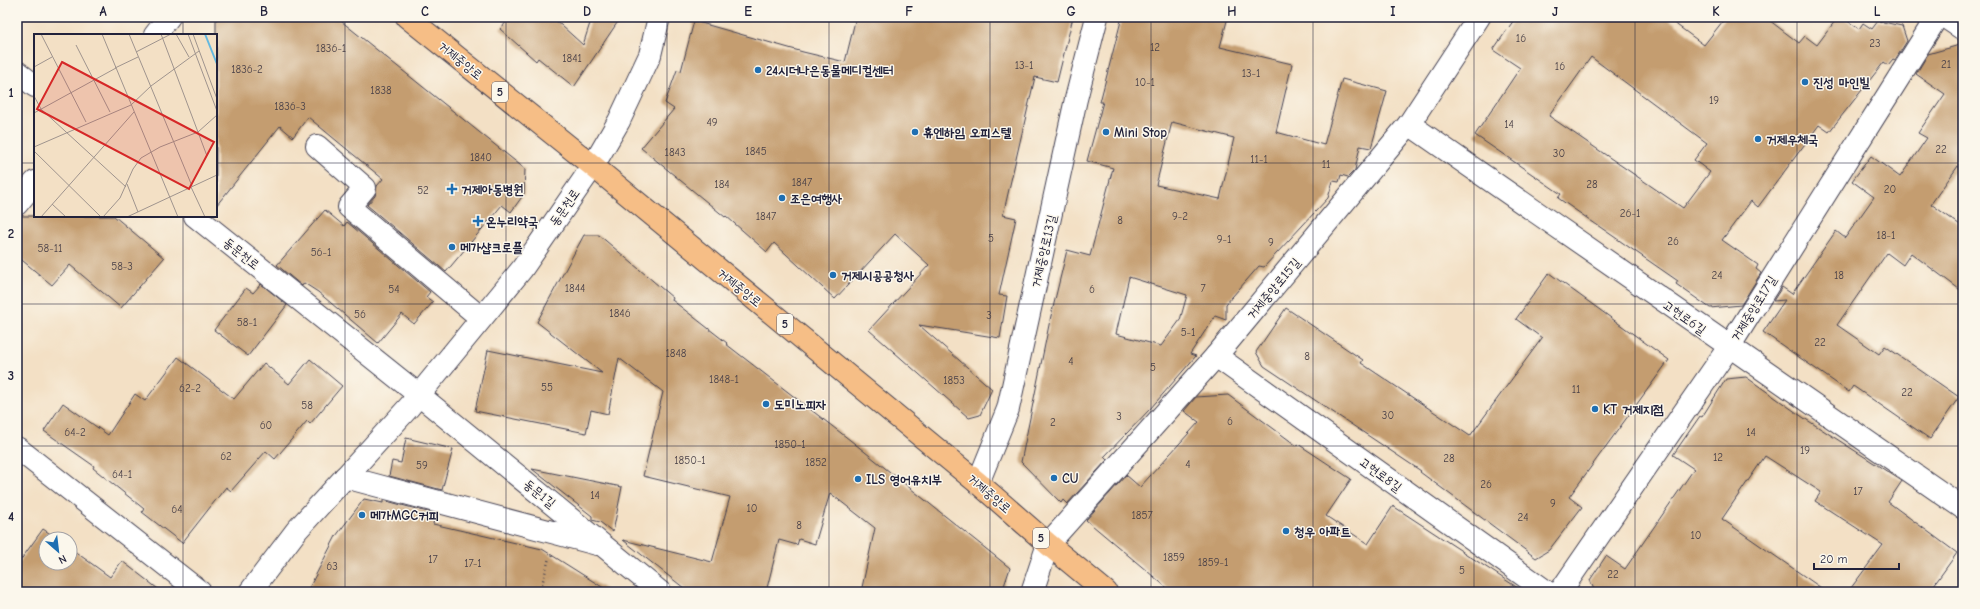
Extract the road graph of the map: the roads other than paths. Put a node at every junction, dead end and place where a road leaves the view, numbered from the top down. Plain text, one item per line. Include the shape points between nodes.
1 (169, 17) edge
2 (407, 17) edge
3 (659, 17) edge
4 (1097, 17) edge
5 (1479, 17) edge
6 (1937, 17) edge
7 (1945, 17) edge
8 (1963, 30) edge
9 (156, 34) edge
10 (17, 72) edge
11 (34, 85) edge
12 (1409, 124) junction
13 (317, 146) dead end
14 (593, 166) junction
15 (34, 183) edge
16 (17, 204) edge
17 (196, 217) edge
18 (481, 318) junction
19 (1729, 347) junction
20 (1216, 356) junction
21 (419, 395) junction
22 (17, 448) edge
23 (344, 477) junction
24 (978, 483) junction
25 (1963, 508) edge
26 (1048, 544) junction
27 (603, 545) junction
28 (200, 592) edge
29 (250, 592) edge
30 (660, 592) edge
31 (1032, 592) edge
32 (1106, 592) edge
33 (1547, 592) edge
34 (1560, 592) edge

1 - 9 street
2 - 14 main road, 거제중앙로 / 5
3 - 14 street, 동문천로 via 650,55 619,121
4 - 24 street, 거제중앙로13길 via 1076,99 1008,409
5 - 12 street, 거제중앙로15길
6 - 19 street, 거제중앙로17길
7 - 8 street
10 - 11 street
12 - 19 street, 고현로6길
12 - 20 street, 거제중앙로15길
13 - 18 street via 365,188 349,207
14 - 18 street, 동문천로 via 522,268
14 - 24 main road, 거제중앙로 / 5
15 - 16 street
17 - 21 street, 동문천로
18 - 21 street, 동문천로
19 - 25 street, 고현로6길
19 - 34 street, 거제중앙로17길
20 - 26 street, 거제중앙로15길
20 - 33 street, 고현로8길
21 - 23 street, 동문천로
21 - 27 street, 동문1길
22 - 28 street
23 - 27 street
23 - 29 street, 동문천로 via 297,530
24 - 26 main road, 거제중앙로 / 5
26 - 31 street
26 - 32 main road, 거제중앙로 / 5
27 - 30 street, 동문1길

